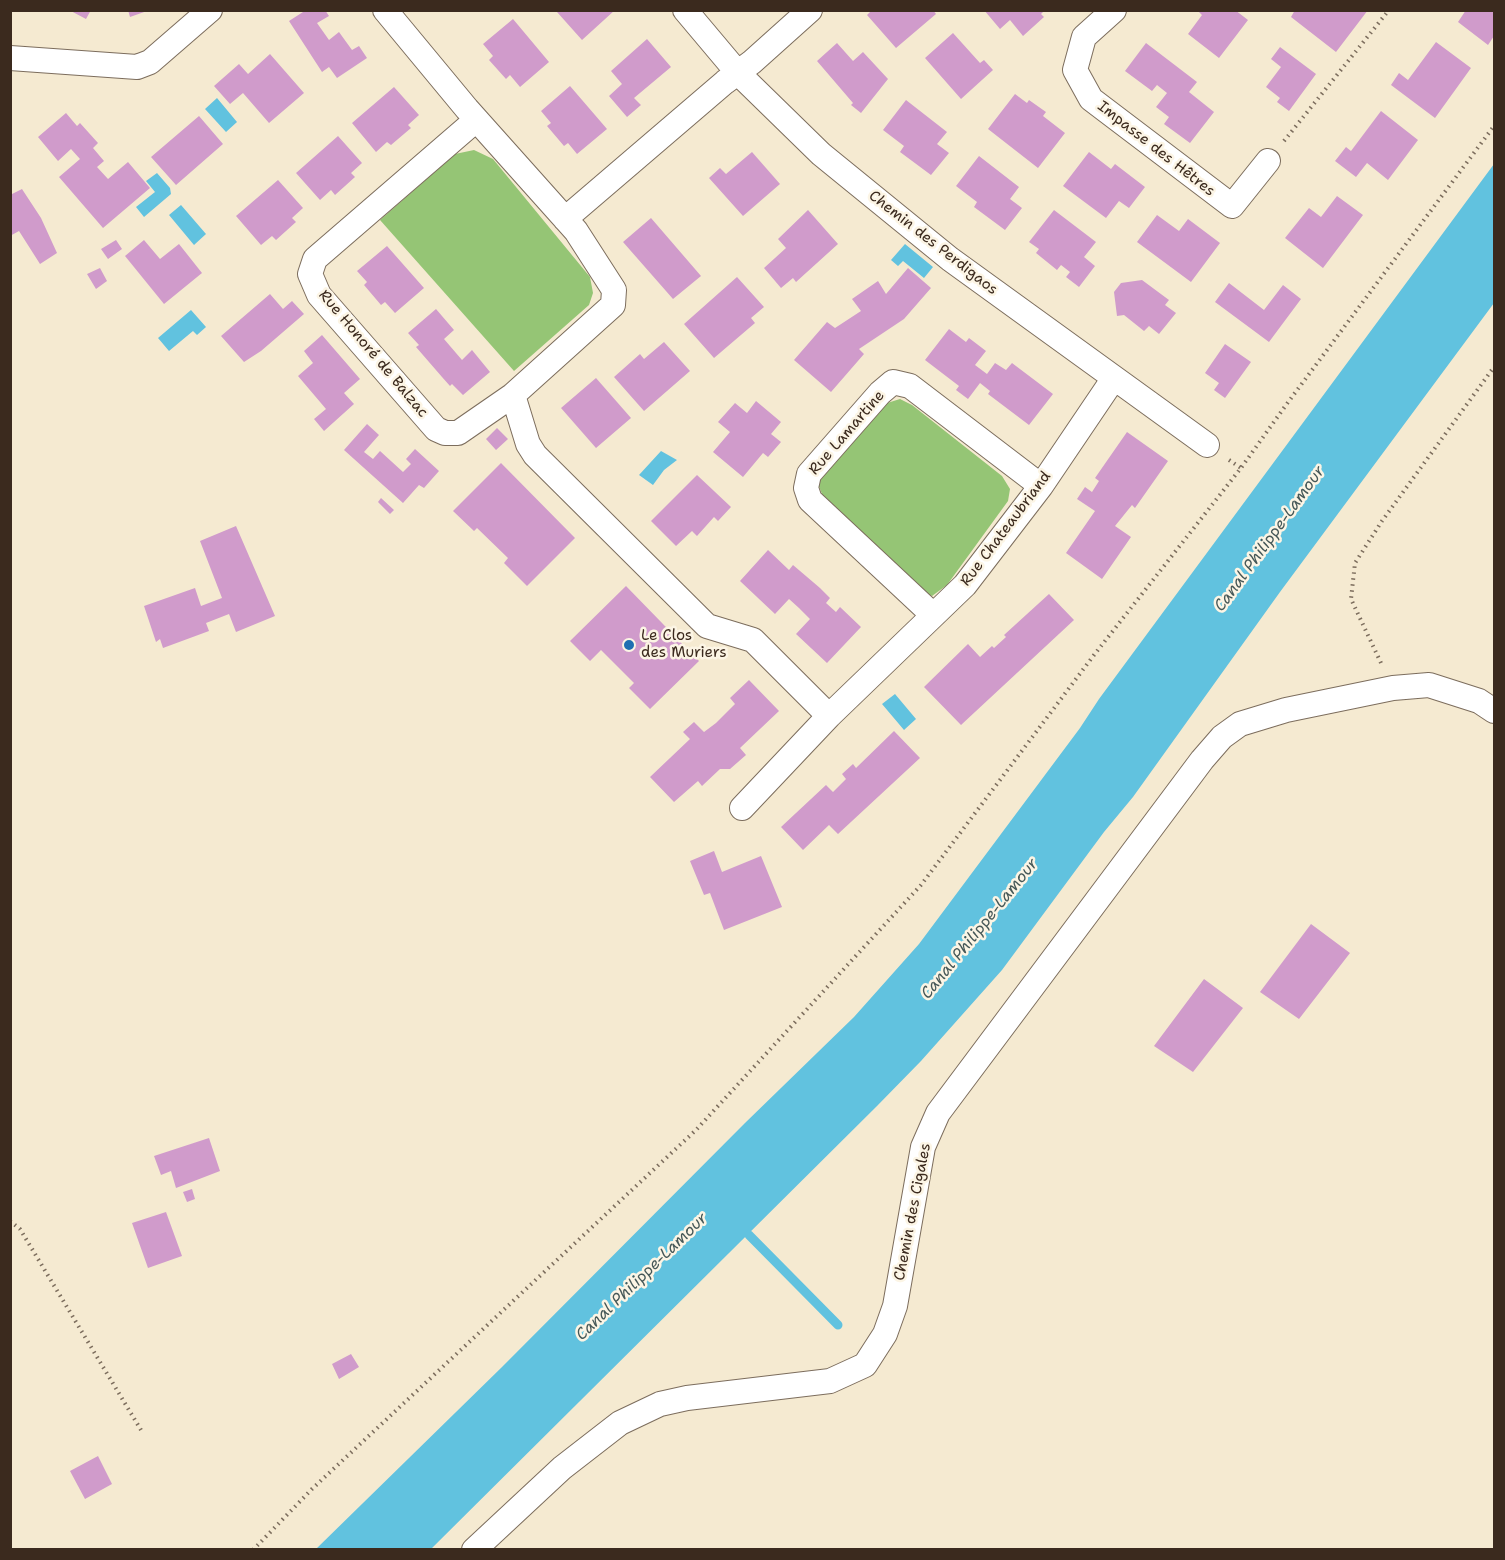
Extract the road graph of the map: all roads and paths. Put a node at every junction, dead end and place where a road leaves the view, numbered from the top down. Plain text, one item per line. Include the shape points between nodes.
1 (210, 10) edge
2 (386, 10) edge
3 (685, 10) edge
4 (810, 10) edge
5 (1114, 10) edge
6 (1389, 10) edge
7 (10, 58) edge
8 (738, 73) junction
9 (476, 120) junction
10 (1494, 126) edge
11 (1268, 161) joint
12 (565, 219) junction
13 (1494, 367) edge
14 (1114, 378) junction
15 (513, 395) junction
16 (1207, 445) dead end
17 (1041, 486) junction
18 (933, 615) junction
19 (1393, 688) junction
20 (1494, 711) edge
21 (829, 716) junction
22 (742, 808) dead end
23 (10, 1221) edge
24 (141, 1430) dead end
25 (253, 1550) edge
26 (474, 1550) edge

1 - 7 street via 150,62 137,67
2 - 9 street, Rue Honoré de Balzac
3 - 8 street, Chemin des Perdigaos
4 - 8 street
5 - 11 street, Impasse des Hêtres via 1084,37 1075,70 1091,99 1232,206
6 - 11 path
8 - 12 street
8 - 14 street, Chemin des Perdigaos via 821,154 950,259
9 - 12 street, Rue Honoré de Balzac
9 - 15 street, Rue Honoré de Balzac via 315,259 310,274 318,294 436,429 458,433
10 - 25 path via 1241,468 921,885 696,1130 312,1489
12 - 15 street, Rue Honoré de Balzac via 609,280 614,290 613,305
13 - 19 path via 1355,563 1351,599
14 - 16 street, Chemin des Perdigaos
14 - 17 street, Rue Chateaubriand
15 - 21 street via 535,455 707,626 753,640
17 - 18 street, Rue Chateaubriand via 965,585
17 - 18 street, Rue Lamartine via 910,386 893,382 809,474 806,488 810,500
18 - 21 street, Rue Chateaubriand
19 - 20 street, Chemin des Cigales via 1429,684 1479,701
19 - 26 street, Chemin des Cigales via 1286,710 1240,724 1202,759 938,1113 923,1147 895,1306 885,1334 865,1365 830,1381 660,1404 620,1423 562,1468
21 - 22 street, Rue Chateaubriand
23 - 24 path via 20,1229

